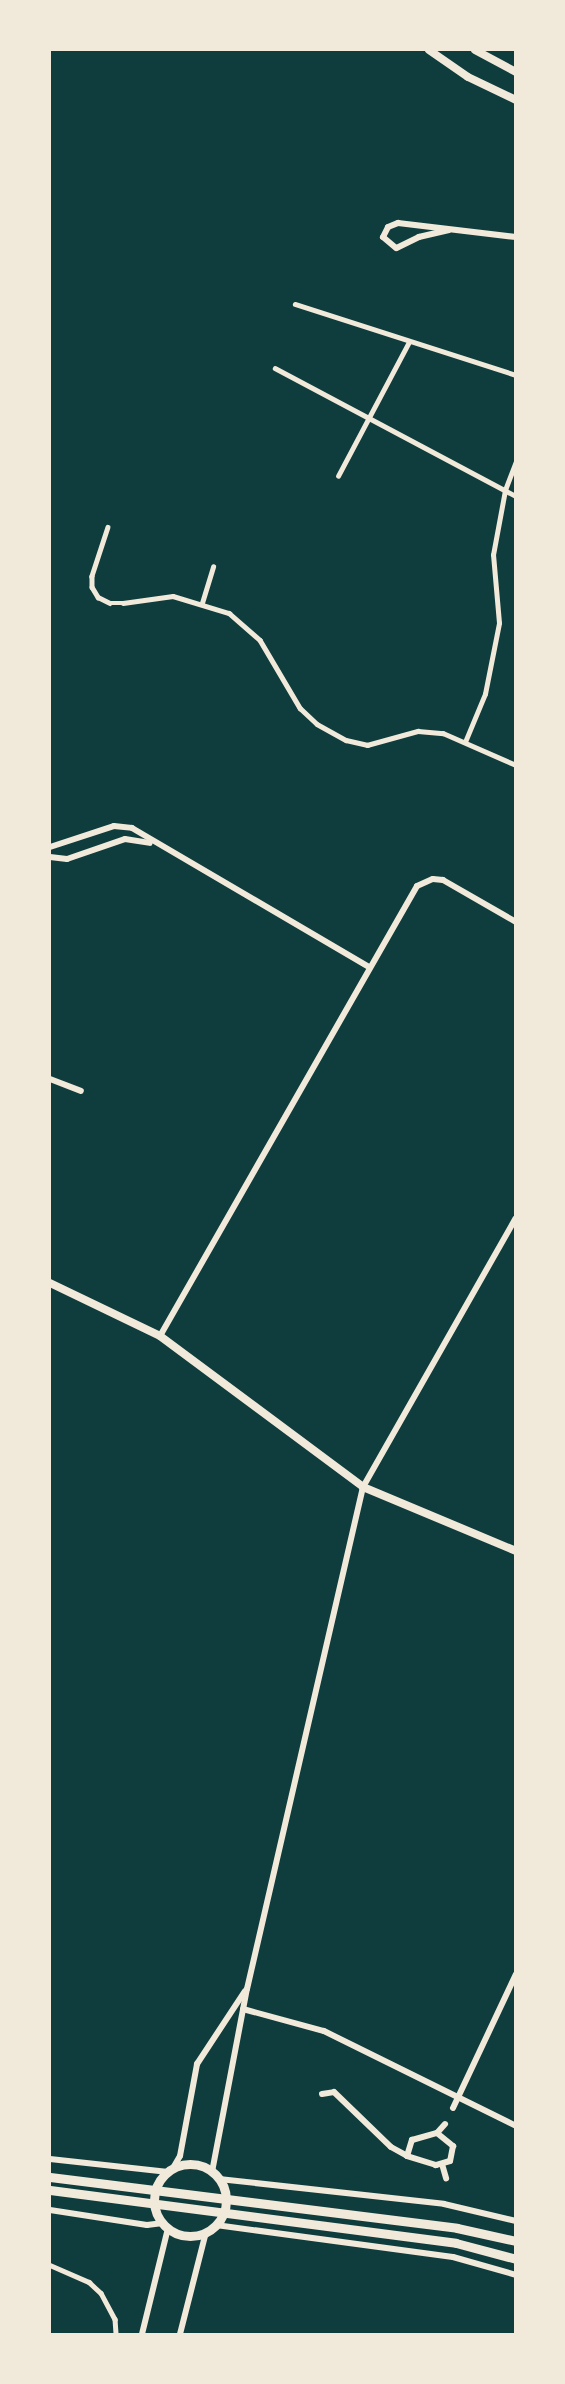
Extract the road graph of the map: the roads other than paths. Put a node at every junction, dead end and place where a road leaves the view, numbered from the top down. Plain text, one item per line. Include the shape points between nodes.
1 (429, 50) edge
2 (475, 50) edge
3 (516, 72) edge
4 (516, 100) edge
5 (449, 230) junction
6 (516, 237) edge
7 (295, 304) dead end
8 (409, 342) junction
9 (275, 368) dead end
10 (516, 375) edge
11 (369, 418) junction
12 (516, 462) edge
13 (338, 476) dead end
14 (505, 490) junction
15 (516, 496) edge
16 (108, 527) dead end
17 (213, 567) dead end
18 (202, 603) junction
19 (465, 742) junction
20 (516, 765) edge
21 (159, 846) junction
22 (50, 847) edge
23 (50, 857) edge
24 (516, 922) edge
25 (369, 967) junction
26 (50, 1079) edge
27 (81, 1091) dead end
28 (516, 1218) edge
29 (50, 1283) edge
30 (159, 1336) junction
31 (363, 1487) junction
32 (516, 1551) edge
33 (516, 1974) edge
34 (247, 1989) junction
35 (243, 2009) junction
36 (322, 2094) dead end
37 (456, 2096) junction
38 (453, 2108) dead end
39 (445, 2124) dead end
40 (516, 2126) edge
41 (437, 2133) junction
42 (407, 2156) junction
43 (50, 2159) edge
44 (442, 2164) junction
45 (170, 2170) junction
46 (216, 2175) junction
47 (50, 2177) edge
48 (446, 2178) dead end
49 (156, 2189) junction
50 (50, 2190) edge
51 (226, 2197) junction
52 (154, 2203) junction
53 (50, 2210) edge
54 (224, 2212) junction
55 (516, 2221) edge
56 (216, 2225) junction
57 (165, 2226) junction
58 (206, 2232) junction
59 (516, 2241) edge
60 (516, 2259) edge
61 (50, 2265) edge
62 (516, 2275) edge
63 (116, 2334) edge
64 (142, 2334) edge
65 (180, 2334) edge

1 - 4 main road via 468,77
2 - 3 main road
5 - 5 street via 398,223 388,227 383,237 396,248 419,237
5 - 6 street
7 - 8 street
8 - 10 street
8 - 11 street
9 - 11 street
11 - 13 street
11 - 14 street
12 - 14 street
14 - 15 street
14 - 19 street via 492,570 499,623 485,694
16 - 18 street via 92,576 92,587 98,597 110,603 173,596
17 - 18 street
18 - 19 street via 229,613 245,625 273,659 300,708 317,724 346,740 367,745 418,730 443,733
19 - 20 street
21 - 22 street via 124,826
21 - 23 street via 125,839 67,859
21 - 25 street
24 - 25 street via 443,880 425,881 417,886
25 - 30 street
26 - 27 street
28 - 31 street
29 - 30 street
30 - 31 street
31 - 32 street
31 - 34 street
33 - 37 street
34 - 35 street
34 - 45 street via 196,2064 180,2157
35 - 37 street via 324,2031
35 - 46 street
36 - 42 street via 334,2092 391,2147
37 - 38 street
37 - 40 street
39 - 41 street
41 - 42 street via 412,2140
41 - 44 street via 453,2146 453,2157
42 - 44 street
43 - 45 street
44 - 48 street
45 - 46 main road via 193,2164
45 - 49 main road
46 - 51 main road
46 - 55 street via 444,2201
47 - 49 main road
49 - 51 main road
49 - 52 main road
50 - 52 main road
51 - 54 main road
51 - 59 main road via 457,2228
52 - 54 main road
52 - 57 main road
53 - 57 street
54 - 56 main road
54 - 60 main road via 456,2243
56 - 58 main road
56 - 62 street via 453,2257
57 - 58 main road via 185,2235
57 - 64 street
58 - 65 street
61 - 63 street via 89,2282 101,2294 116,2319

